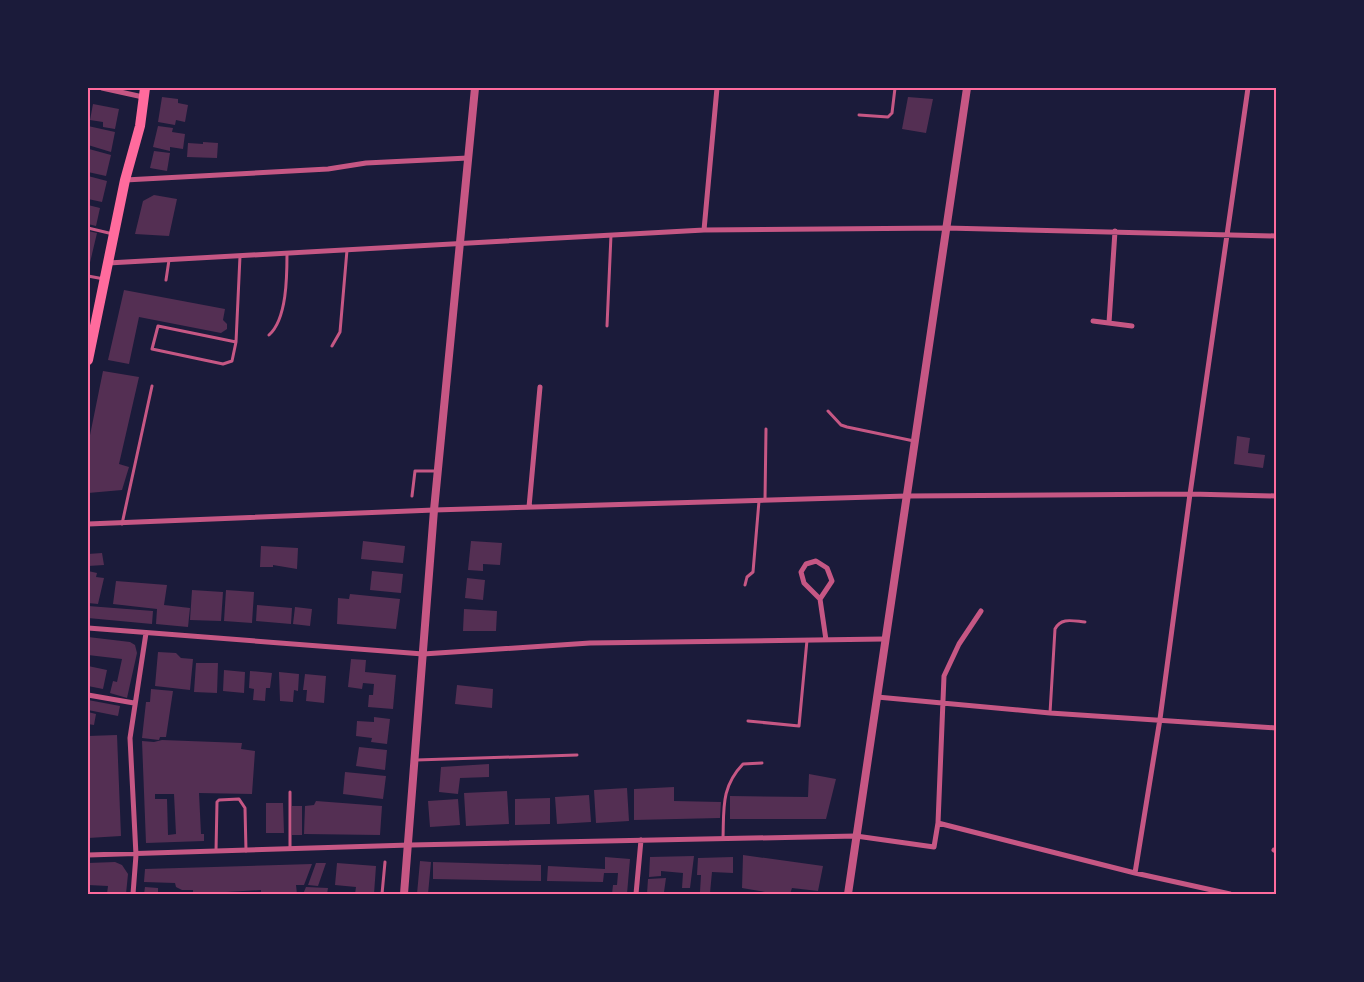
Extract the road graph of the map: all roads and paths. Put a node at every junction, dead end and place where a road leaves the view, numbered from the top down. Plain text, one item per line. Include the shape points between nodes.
1 (102, 88) edge
2 (475, 88) edge
3 (717, 88) edge
4 (844, 88) edge
5 (869, 88) edge
6 (895, 88) edge
7 (967, 88) edge
8 (1248, 88) edge
9 (144, 92) edge
10 (859, 115) dead end
11 (468, 158) junction
12 (125, 180) junction
13 (88, 228) edge
14 (946, 228) junction
15 (704, 230) junction
16 (1115, 231) junction
17 (114, 234) junction
18 (1228, 234) junction
19 (611, 235) junction
20 (1276, 236) edge
21 (459, 244) junction
22 (347, 250) junction
23 (287, 253) junction
24 (240, 256) junction
25 (169, 260) junction
26 (108, 263) junction
27 (88, 276) edge
28 (104, 279) junction
29 (166, 280) dead end
30 (1093, 321) dead end
31 (1109, 323) junction
32 (607, 326) dead end
33 (1132, 326) dead end
34 (269, 335) dead end
35 (236, 342) junction
36 (332, 346) dead end
37 (88, 360) edge
38 (152, 386) dead end
39 (540, 388) dead end
40 (828, 412) dead end
41 (766, 429) dead end
42 (915, 441) junction
43 (438, 471) junction
44 (1190, 494) junction
45 (412, 496) dead end
46 (907, 496) junction
47 (1276, 496) edge
48 (762, 501) junction
49 (529, 507) junction
50 (434, 510) junction
51 (88, 524) edge
52 (122, 524) junction
53 (745, 585) dead end
54 (820, 599) junction
55 (981, 611) dead end
56 (1085, 622) dead end
57 (88, 628) edge
58 (146, 633) junction
59 (884, 639) junction
60 (807, 640) junction
61 (826, 640) junction
62 (423, 654) junction
63 (88, 695) edge
64 (877, 697) junction
65 (134, 703) junction
66 (945, 703) junction
67 (1050, 712) junction
68 (1160, 719) junction
69 (748, 721) dead end
70 (1276, 728) edge
71 (577, 755) dead end
72 (416, 760) junction
73 (762, 763) dead end
74 (290, 792) dead end
75 (938, 823) junction
76 (856, 836) junction
77 (724, 838) junction
78 (641, 840) junction
79 (410, 845) junction
80 (290, 849) junction
81 (246, 851) junction
82 (216, 852) junction
83 (88, 855) edge
84 (136, 855) junction
85 (385, 862) dead end
86 (1135, 873) junction
87 (133, 894) edge
88 (382, 894) edge
89 (404, 894) edge
90 (636, 894) edge
91 (848, 894) edge
92 (1230, 894) edge

1 - 9 street
2 - 11 street
3 - 15 street
4 - 5 lane
6 - 10 lane via 892,113 888,117
7 - 14 street
8 - 18 street
9 - 12 highway via 140,126
11 - 12 street
11 - 21 street
12 - 17 highway
13 - 17 lane
14 - 15 street
14 - 16 street
14 - 42 street
15 - 19 street
16 - 18 street
16 - 31 street
17 - 26 highway
18 - 20 street
18 - 44 street
19 - 21 street
19 - 32 lane
21 - 22 street
21 - 43 street
22 - 23 street
22 - 36 lane via 340,332
23 - 24 street
23 - 34 lane via 283,302 276,325
24 - 25 street
24 - 35 lane
25 - 26 street
25 - 29 lane
26 - 28 highway
27 - 28 lane
28 - 37 highway
30 - 31 street
31 - 33 street
35 - 35 lane via 232,361 223,364 152,349 158,326
38 - 52 lane
39 - 49 street
40 - 42 lane via 847,427
41 - 48 lane
42 - 46 street
43 - 45 lane via 415,471
43 - 50 street
44 - 46 street
44 - 47 street
44 - 68 street
46 - 48 street
46 - 59 street
48 - 49 street
48 - 53 lane via 753,572
49 - 50 street
50 - 52 street
50 - 62 street
51 - 52 street
54 - 54 street via 804,583 801,572 806,564 816,561 827,568 832,581
54 - 61 street
55 - 66 street via 959,644 944,676
56 - 67 lane via 1066,620 1055,629
57 - 58 street
58 - 62 street
58 - 65 street
59 - 61 street
59 - 64 street
60 - 61 street
60 - 62 street via 590,643
60 - 69 lane via 799,726
62 - 72 street
63 - 65 street
64 - 66 street
64 - 76 street
65 - 84 street via 130,738
66 - 67 street
66 - 75 street
67 - 68 street
68 - 70 street
68 - 86 street
71 - 72 lane
72 - 79 street
73 - 77 lane via 743,764 733,774 726,789
74 - 80 lane
75 - 76 street via 934,847
75 - 86 street
76 - 77 street
76 - 91 street
77 - 78 street
78 - 79 street
78 - 90 street
79 - 80 street
79 - 89 street
80 - 81 street
81 - 82 street
81 - 82 lane via 245,808 239,799 230,799 216,802
82 - 84 street
83 - 84 street
84 - 87 street
85 - 88 lane
86 - 92 street

